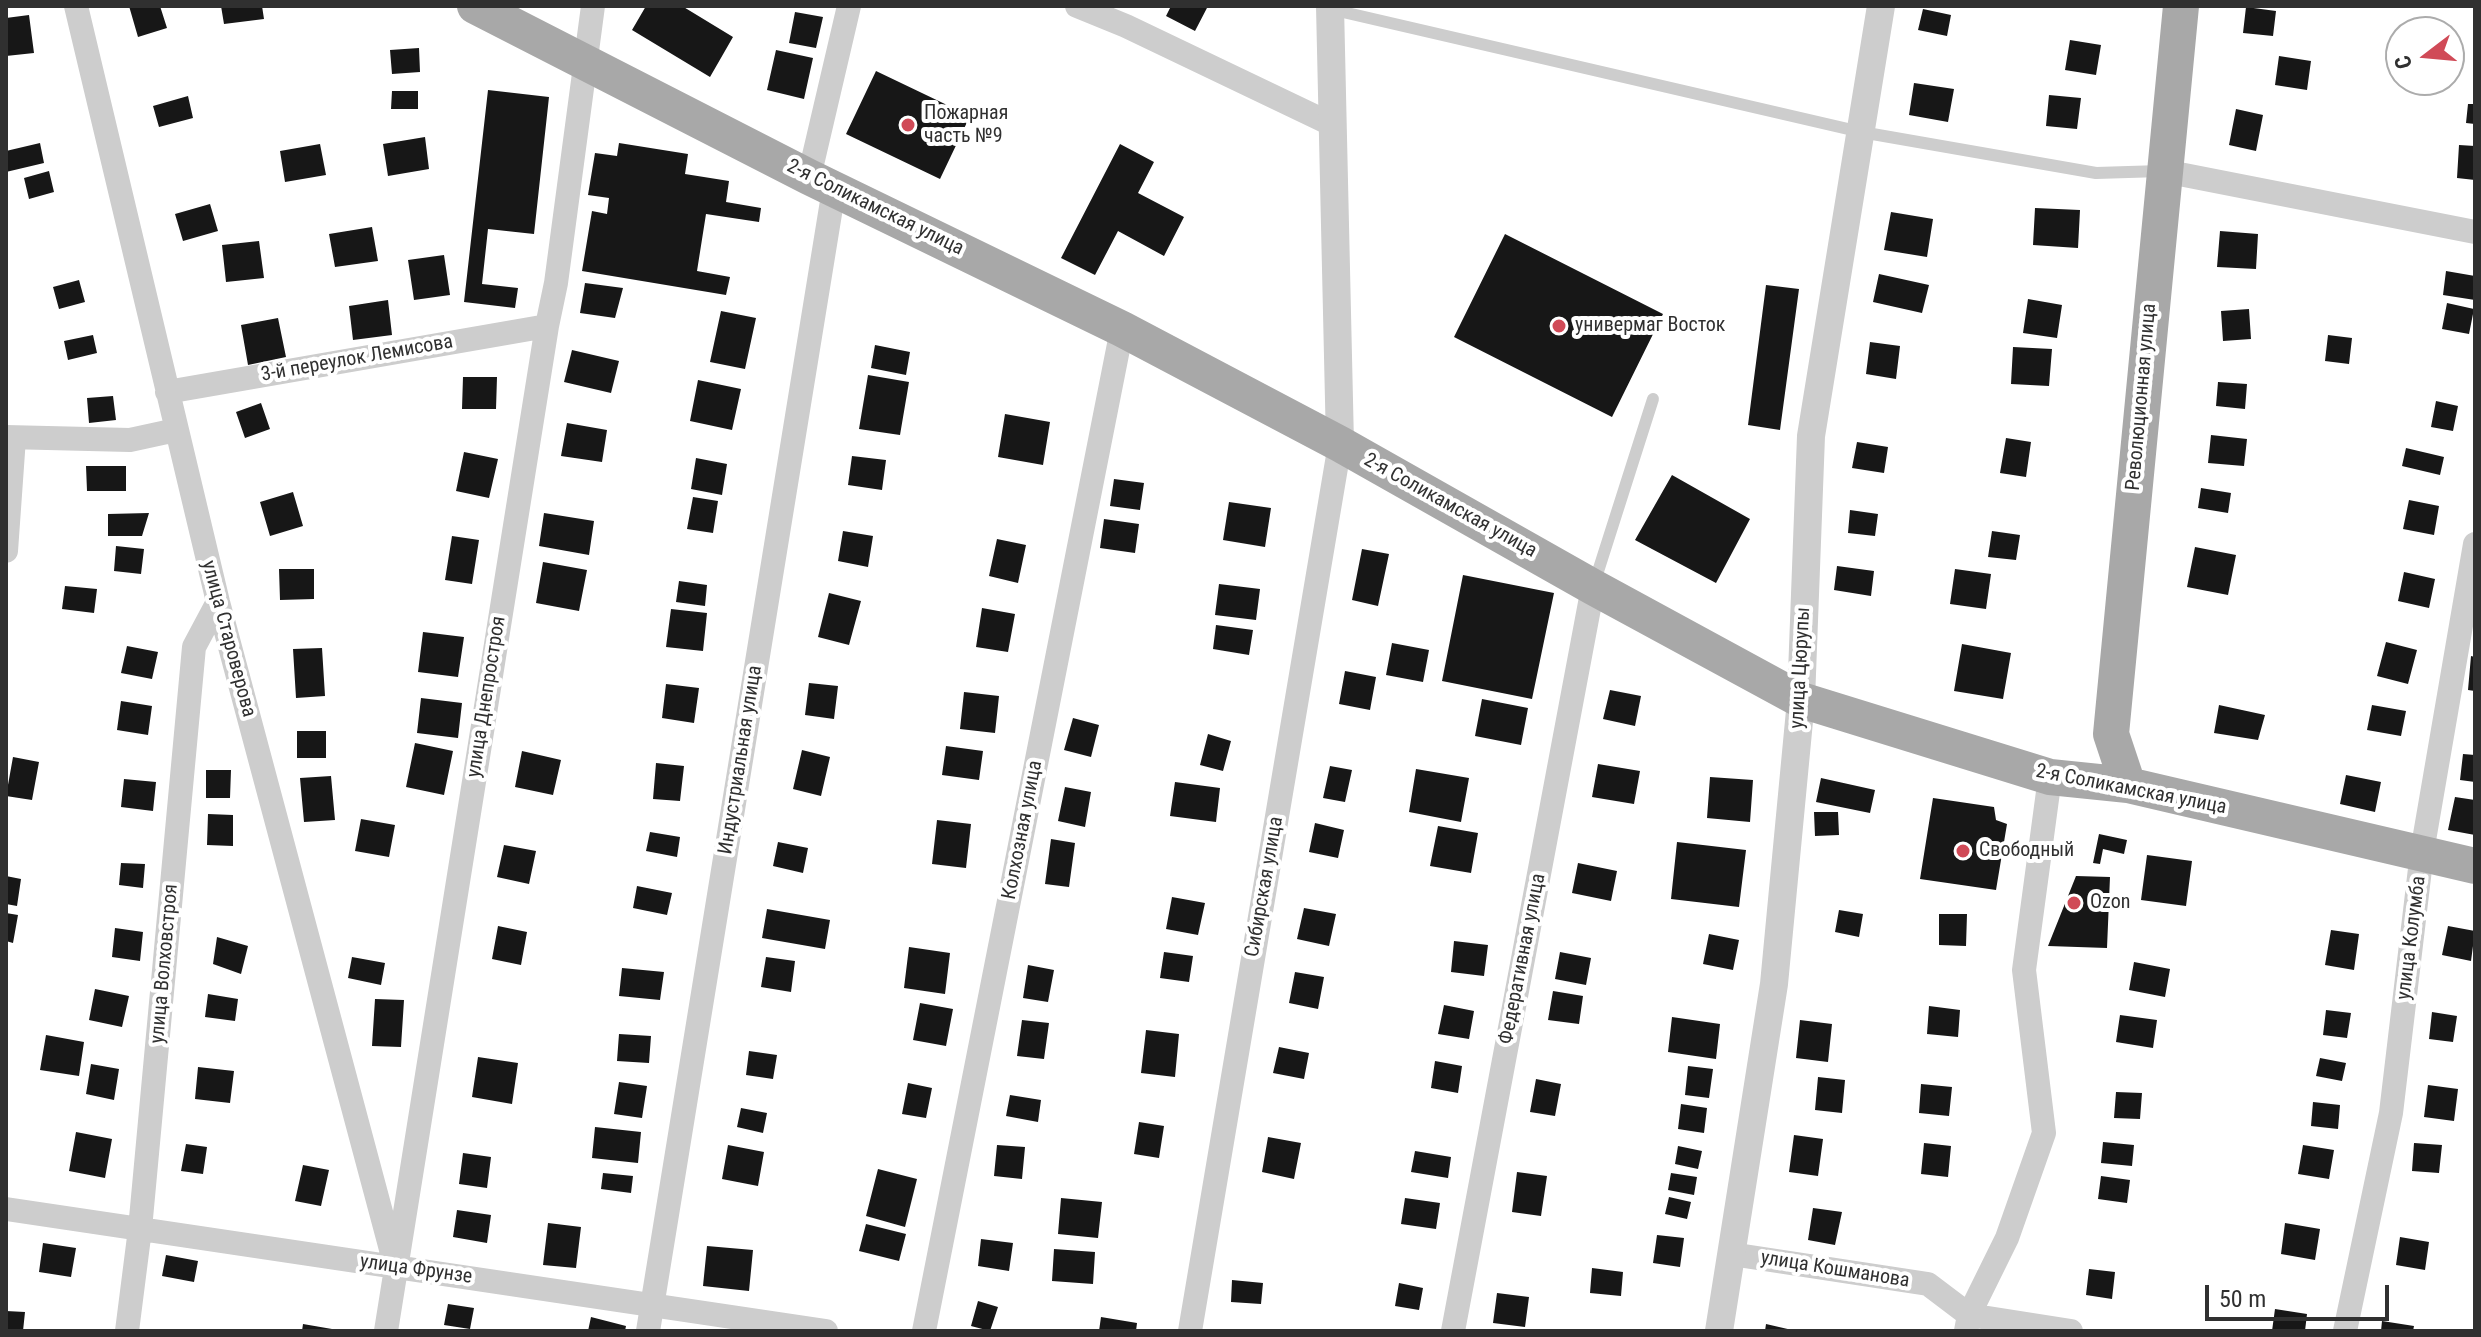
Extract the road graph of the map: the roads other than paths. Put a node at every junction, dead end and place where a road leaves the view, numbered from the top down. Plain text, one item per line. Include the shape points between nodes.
1 (76, 6) edge
2 (475, 6) edge
3 (593, 6) edge
4 (849, 6) edge
5 (1077, 6) edge
6 (1881, 6) edge
7 (2181, 6) edge
8 (1330, 7) edge
9 (1128, 16) edge
10 (584, 62) junction
11 (1333, 125) junction
12 (1861, 132) junction
13 (2164, 171) junction
14 (822, 183) junction
15 (2475, 232) edge
16 (547, 326) junction
17 (1122, 329) junction
18 (167, 392) junction
19 (1653, 399) dead end
20 (176, 430) junction
21 (10, 438) edge
22 (1340, 444) junction
23 (2475, 544) edge
24 (6, 551) edge
25 (1593, 587) junction
26 (218, 602) junction
27 (1801, 700) junction
28 (2050, 777) junction
29 (2128, 785) junction
30 (2422, 852) junction
31 (2475, 866) edge
32 (6, 1209) edge
33 (140, 1229) junction
34 (1731, 1254) junction
35 (396, 1267) junction
36 (652, 1305) junction
37 (1967, 1323) edge
38 (127, 1331) edge
39 (386, 1331) edge
40 (648, 1331) edge
41 (826, 1331) edge
42 (924, 1331) edge
43 (1190, 1331) edge
44 (1453, 1331) edge
45 (1719, 1331) edge
46 (2071, 1331) edge
47 (2345, 1331) edge

1 - 18 street, улица Староверова
2 - 10 main road, 2-я Соликамская улица
3 - 10 street, улица Днепростроя
4 - 14 street, Индустриальная улица
5 - 9 street
6 - 12 street, улица Цюрупы
7 - 13 main road, Революционная улица
8 - 11 street
8 - 12 lane
9 - 11 street
10 - 14 main road, 2-я Соликамская улица
10 - 16 street, улица Днепростроя
11 - 22 street
12 - 13 lane via 2096,173
12 - 27 street, улица Цюрупы via 1811,436
13 - 15 street
13 - 29 main road, Революционная улица via 2111,734
14 - 17 main road, 2-я Соликамская улица
14 - 36 street, Индустриальная улица
16 - 18 street, 3-й переулок Лемисова
16 - 35 street, улица Днепростроя
17 - 22 main road, 2-я Соликамская улица
17 - 42 street, Колхозная улица
18 - 20 street, улица Староверова
19 - 25 lane
20 - 21 street via 130,440
20 - 26 street, улица Староверова
21 - 24 street
22 - 25 main road, 2-я Соликамская улица
22 - 43 street, Сибирская улица
23 - 30 street, улица Колумба
25 - 27 main road, 2-я Соликамская улица
25 - 44 street, Федеративная улица
26 - 33 street, улица Волховстроя via 194,647
26 - 35 street, улица Староверова
27 - 28 main road, 2-я Соликамская улица
27 - 34 street, улица Цюрупы via 1774,984
28 - 29 main road, 2-я Соликамская улица
28 - 37 street via 2024,970 2044,1133 2007,1238
29 - 30 main road, 2-я Соликамская улица
30 - 31 main road, 2-я Соликамская улица
30 - 47 street, улица Колумба via 2391,1113
32 - 33 street, улица Фрунзе
33 - 35 street, улица Фрунзе
33 - 38 street, улица Волховстроя
34 - 37 street, улица Кошманова via 1928,1284
34 - 45 street, улица Цюрупы
35 - 36 street, улица Фрунзе
35 - 39 street, улица Днепростроя
36 - 40 street, Индустриальная улица
36 - 41 street, улица Фрунзе
37 - 46 street, улица Кошманова

